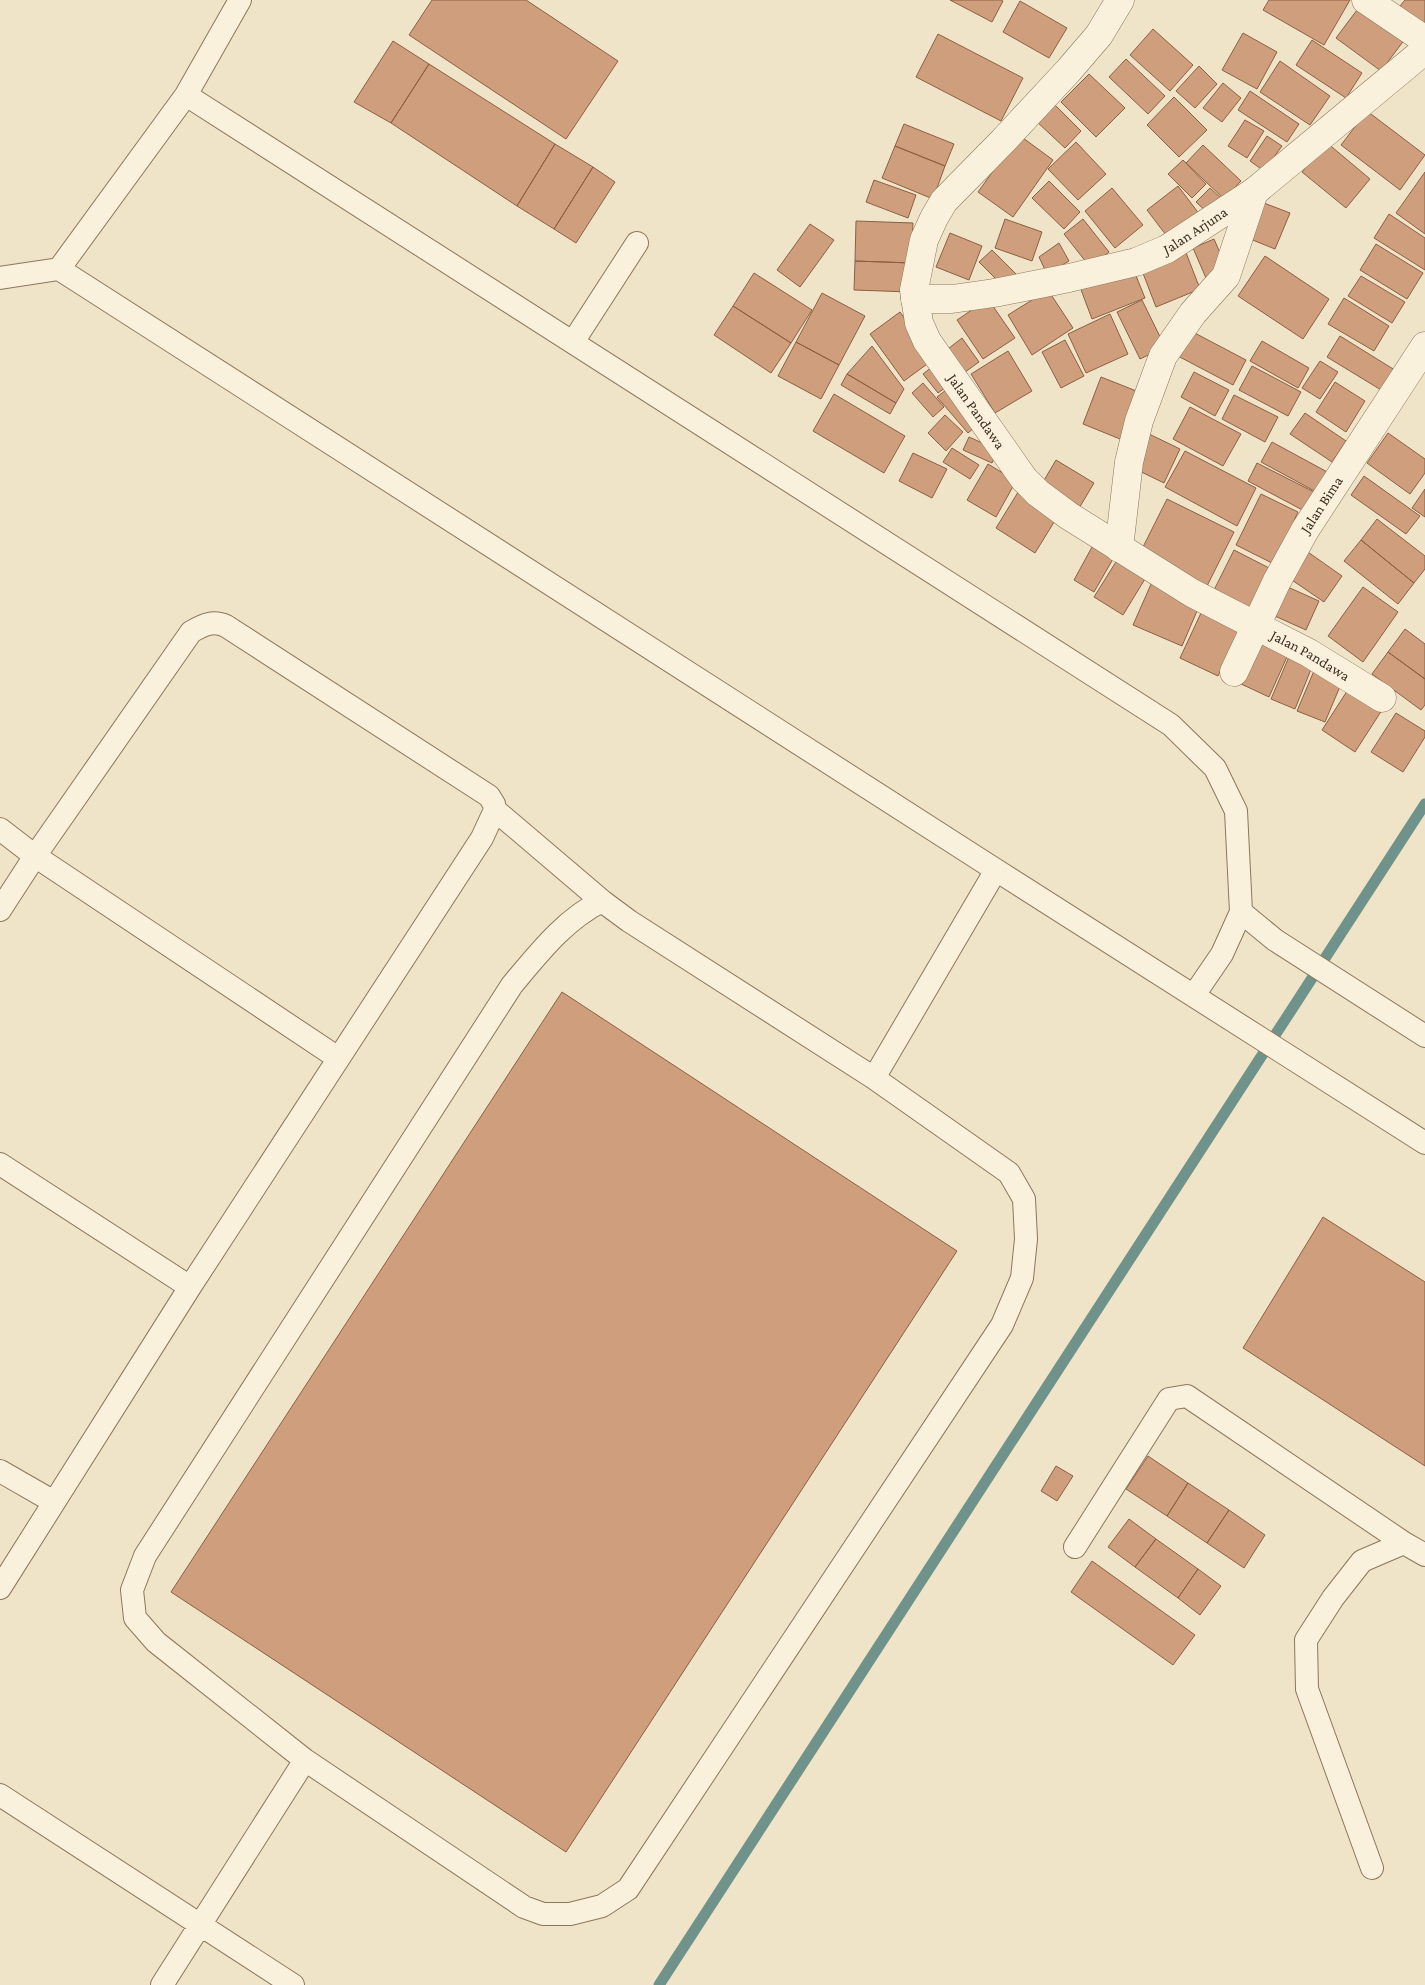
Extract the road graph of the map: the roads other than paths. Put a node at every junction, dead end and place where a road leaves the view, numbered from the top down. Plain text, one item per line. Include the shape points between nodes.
1 (240, 0) edge
2 (1120, 0) edge
3 (1366, 0) edge
4 (1425, 40) edge
5 (1425, 50) edge
6 (186, 95) junction
7 (1254, 192) junction
8 (636, 243) dead end
9 (59, 269) junction
10 (0, 278) edge
11 (915, 298) junction
12 (573, 342) junction
13 (1425, 346) edge
14 (1120, 548) junction
15 (1255, 625) junction
16 (1234, 672) dead end
17 (1382, 698) dead end
18 (495, 810) junction
19 (0, 829) edge
20 (35, 856) junction
21 (996, 870) junction
22 (602, 901) junction
23 (0, 910) edge
24 (1241, 912) junction
25 (1200, 999) junction
26 (1425, 1036) edge
27 (338, 1058) junction
28 (874, 1078) junction
29 (1425, 1143) edge
30 (0, 1164) edge
31 (190, 1287) junction
32 (0, 1471) edge
33 (54, 1502) junction
34 (1404, 1543) junction
35 (1075, 1547) dead end
36 (1425, 1555) edge
37 (0, 1588) edge
38 (305, 1760) junction
39 (0, 1795) edge
40 (1372, 1868) dead end
41 (201, 1925) junction
42 (162, 1985) edge
43 (293, 1985) edge

1 - 6 lane
2 - 11 street, Jalan Pandawa via 1099,36 944,201 924,240
3 - 4 street
5 - 7 street, Jalan Arjuna
6 - 9 lane
6 - 12 lane
7 - 11 street, Jalan Arjuna via 1168,250 1136,262 994,293 952,299
7 - 14 street via 1226,276 1193,312 1163,356 1139,421 1129,462
8 - 12 lane
9 - 10 lane
9 - 21 lane
11 - 14 street, Jalan Pandawa via 919,323 927,342 1024,479 1038,494
12 - 24 lane via 1171,725 1215,768 1236,811
13 - 15 street, Jalan Bima via 1305,530
14 - 15 street, Jalan Pandawa via 1192,593
15 - 16 street, Jalan Bima
15 - 17 street, Jalan Pandawa via 1309,653
18 - 20 lane via 489,796 218,622 191,632
18 - 22 lane
18 - 27 lane via 482,838
19 - 20 lane
20 - 23 lane
20 - 27 lane
21 - 25 lane
21 - 28 lane
22 - 28 lane
22 - 38 lane via 586,909 561,931 512,985 145,1556 132,1590 135,1618 156,1642
24 - 25 lane
24 - 26 lane via 1275,940
25 - 29 lane
27 - 31 lane
28 - 38 lane via 1009,1173 1024,1199 1026,1239 1022,1278 1002,1325 628,1889 602,1906 570,1914 543,1914 524,1907
30 - 31 lane
31 - 33 lane
32 - 33 lane
33 - 37 lane
34 - 35 lane via 1187,1396 1170,1400
34 - 36 lane
34 - 40 lane via 1362,1561 1306,1640 1307,1689
38 - 41 lane
39 - 41 lane
41 - 42 lane
41 - 43 lane

